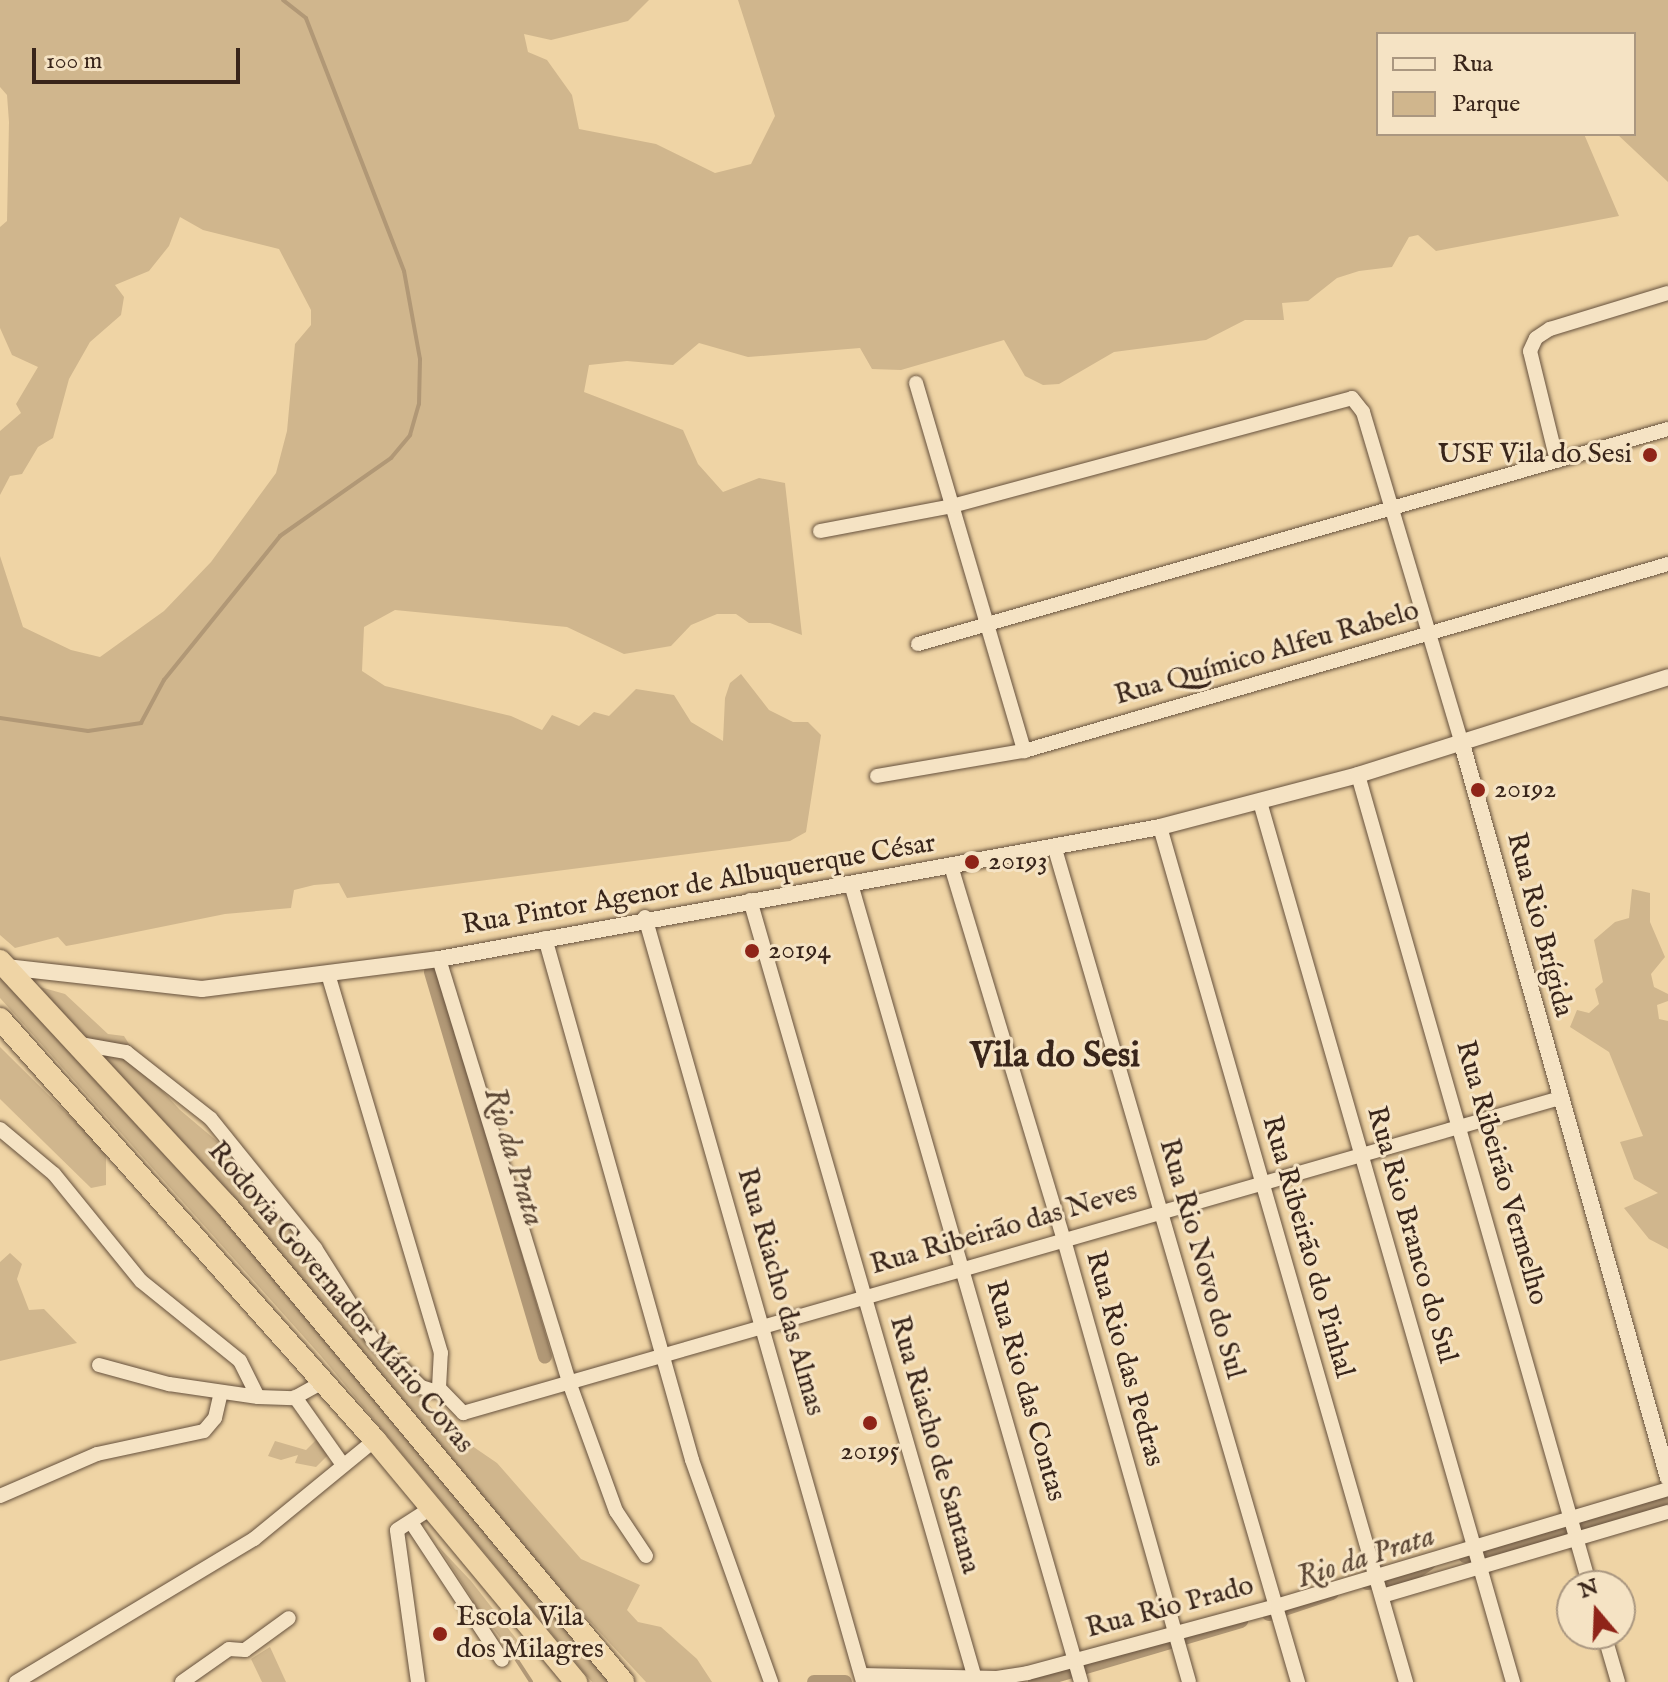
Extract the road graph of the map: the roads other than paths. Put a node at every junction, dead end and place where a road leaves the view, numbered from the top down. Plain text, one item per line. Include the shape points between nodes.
1 (1668, 293) edge
2 (916, 383) dead end
3 (1668, 429) edge
4 (1557, 461) junction
5 (952, 506) junction
6 (1393, 511) junction
7 (820, 531) dead end
8 (1668, 564) edge
9 (990, 627) junction
10 (1433, 634) junction
11 (918, 644) dead end
12 (1668, 677) edge
13 (1462, 744) junction
14 (1024, 751) junction
15 (1358, 775) junction
16 (877, 776) dead end
17 (1260, 802) junction
18 (1160, 827) junction
19 (1055, 849) junction
20 (951, 866) junction
21 (851, 884) junction
22 (750, 900) junction
23 (645, 917) junction
24 (545, 938) junction
25 (439, 959) junction
26 (3, 964) edge
27 (328, 973) junction
28 (0, 1019) edge
29 (80, 1044) junction
30 (1560, 1098) junction
31 (1462, 1124) junction
32 (0, 1129) edge
33 (1360, 1155) junction
34 (1262, 1182) junction
35 (1160, 1212) junction
36 (1064, 1240) junction
37 (963, 1268) junction
38 (863, 1296) junction
39 (763, 1327) junction
40 (663, 1356) junction
41 (99, 1365) dead end
42 (323, 1382) junction
43 (569, 1382) junction
44 (439, 1388) junction
45 (221, 1393) junction
46 (258, 1397) junction
47 (295, 1397) junction
48 (375, 1440) junction
49 (343, 1465) junction
50 (1668, 1478) edge
51 (1668, 1489) edge
52 (0, 1496) edge
53 (431, 1508) junction
54 (1668, 1512) edge
55 (411, 1522) junction
56 (1574, 1530) junction
57 (646, 1556) dead end
58 (1478, 1557) junction
59 (1585, 1570) edge
60 (1374, 1577) junction
61 (1381, 1594) junction
62 (1278, 1612) junction
63 (289, 1618) dead end
64 (1176, 1640) junction
65 (1609, 1650) edge
66 (502, 1660) dead end
67 (1075, 1662) junction
68 (863, 1679) edge
69 (975, 1680) edge
70 (1080, 1680) edge
71 (16, 1682) edge
72 (182, 1682) edge
73 (418, 1682) edge
74 (576, 1682) edge
75 (623, 1682) edge
76 (771, 1682) edge
77 (1189, 1682) edge
78 (1298, 1682) edge
79 (1406, 1682) edge
80 (1513, 1682) edge
81 (1618, 1682) edge

1 - 4 street via 1550,329 1536,338 1530,351
2 - 5 street
3 - 4 street
4 - 6 street
5 - 6 street, Rua Rio Brígida via 1345,398 1361,406
5 - 7 street
5 - 9 street
6 - 9 street
6 - 10 street, Rua Rio Brígida
8 - 10 street, Rua Químico Alfeu Rabelo
9 - 11 street
9 - 14 street
10 - 13 street, Rua Rio Brígida
10 - 14 street, Rua Químico Alfeu Rabelo
12 - 13 street, Rua Pintor Agenor de Albuquerque César
13 - 15 street, Rua Pintor Agenor de Albuquerque César
13 - 30 street, Rua Rio Brígida
14 - 16 street, Rua Químico Alfeu Rabelo
15 - 17 street, Rua Pintor Agenor de Albuquerque César
15 - 31 street, Rua Ribeirão Vermelho
17 - 18 street, Rua Pintor Agenor de Albuquerque César
17 - 33 street, Rua Rio Branco do Sul
18 - 19 street, Rua Pintor Agenor de Albuquerque César
18 - 34 street, Rua Ribeirão do Pinhal
19 - 20 street, Rua Pintor Agenor de Albuquerque César
19 - 35 street, Rua Rio Novo do Sul
20 - 21 street, Rua Pintor Agenor de Albuquerque César
20 - 36 street, Rua Rio das Pedras
21 - 22 street, Rua Pintor Agenor de Albuquerque César
21 - 37 street, Rua Rio das Contas
22 - 23 street, Rua Pintor Agenor de Albuquerque César
22 - 38 street, Rua Riacho de Santana
23 - 24 street, Rua Pintor Agenor de Albuquerque César
23 - 39 street, Rua Riacho das Almas
24 - 25 street, Rua Pintor Agenor de Albuquerque César
24 - 40 street
25 - 27 street, Rua Pintor Agenor de Albuquerque César
25 - 43 street
26 - 27 street, Rua Pintor Agenor de Albuquerque César via 202,989
26 - 29 highway, Rodovia Governador Mário Covas
27 - 44 street via 441,1353
28 - 42 highway
29 - 44 street via 126,1052 211,1119 315,1248 372,1338 421,1387
29 - 75 highway, Rodovia Governador Mário Covas via 227,1206
30 - 31 street, Rua Ribeirão das Neves
30 - 50 street, Rua Rio Brígida
31 - 33 street, Rua Ribeirão das Neves
31 - 56 street, Rua Ribeirão Vermelho
32 - 46 street via 44,1164 141,1281 240,1361
33 - 34 street, Rua Ribeirão das Neves
33 - 58 street, Rua Rio Branco do Sul
34 - 35 street, Rua Ribeirão das Neves
34 - 60 street, Rua Ribeirão do Pinhal
35 - 36 street, Rua Ribeirão das Neves
35 - 62 street, Rua Rio Novo do Sul
36 - 37 street, Rua Ribeirão das Neves
36 - 64 street, Rua Rio das Pedras
37 - 38 street, Rua Ribeirão das Neves
37 - 67 street, Rua Rio das Contas
38 - 39 street, Rua Ribeirão das Neves
38 - 69 street, Rua Riacho de Santana
39 - 40 street, Rua Ribeirão das Neves
39 - 68 street, Rua Riacho das Almas
40 - 43 street, Rua Ribeirão das Neves
40 - 76 street via 709,1515
41 - 45 street
42 - 47 street
42 - 48 highway
43 - 44 street, Rua Ribeirão das Neves via 463,1413
43 - 57 street via 616,1511
45 - 46 street
45 - 52 street via 215,1418 204,1431 97,1454
46 - 47 street
47 - 49 street
48 - 49 street
48 - 53 highway
49 - 71 street via 254,1539
51 - 56 street, Rua Rio Prado
53 - 55 street
53 - 74 highway
54 - 56 street, Rua Rio Prado
55 - 66 street
55 - 73 street via 397,1530
56 - 58 street, Rua Rio Prado
56 - 59 street, Rua Ribeirão Vermelho
58 - 60 street, Rua Rio Prado
58 - 61 street, Rua Rio Prado
58 - 80 street, Rua Rio Branco do Sul
60 - 61 street, Rua Ribeirão do Pinhal
60 - 62 street, Rua Rio Prado
61 - 79 street, Rua Ribeirão do Pinhal
62 - 64 street, Rua Rio Prado
62 - 78 street, Rua Rio Novo do Sul
63 - 72 street via 245,1650 229,1649
64 - 67 street, Rua Rio Prado
64 - 77 street, Rua Rio das Pedras
65 - 81 street
67 - 69 street, Rua Rio Prado
67 - 70 street, Rua Rio das Contas
68 - 69 street, Rua Rio Prado

